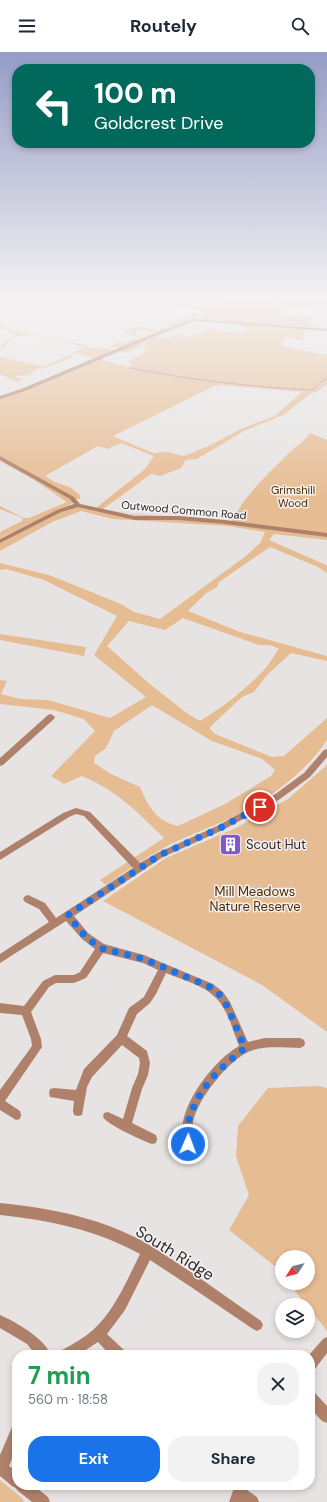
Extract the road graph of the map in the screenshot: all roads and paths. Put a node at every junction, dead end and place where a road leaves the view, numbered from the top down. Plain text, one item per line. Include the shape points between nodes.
1 (86, 364) edge
2 (0, 398) edge
3 (0, 458) edge
4 (78, 505) junction
5 (327, 535) edge
6 (0, 541) edge
7 (51, 717) dead end
8 (327, 752) edge
9 (0, 764) edge
10 (2, 858) edge
11 (138, 868) junction
12 (28, 899) dead end
13 (68, 915) junction
14 (56, 923) junction
15 (100, 948) junction
16 (1, 957) edge
17 (164, 968) junction
18 (0, 1008) edge
19 (26, 1010) junction
20 (121, 1038) junction
21 (300, 1043) dead end
22 (245, 1048) junction
23 (54, 1093) dead end
24 (80, 1096) junction
25 (0, 1099) edge
26 (0, 1104) edge
27 (78, 1111) dead end
28 (16, 1115) dead end
29 (108, 1117) dead end
30 (126, 1127) junction
31 (152, 1139) dead end
32 (187, 1156) dead end
33 (0, 1209) edge
34 (148, 1251) junction
35 (0, 1321) edge
36 (257, 1325) dead end
37 (98, 1334) junction
38 (327, 1343) edge
39 (40, 1350) edge
40 (74, 1350) edge
41 (115, 1350) edge
42 (315, 1358) edge
43 (315, 1403) edge
44 (327, 1416) edge
45 (12, 1443) edge
46 (0, 1468) edge
47 (12, 1477) edge
48 (27, 1490) edge
49 (239, 1493) edge
50 (38, 1500) edge
51 (252, 1502) edge

1 - 2 street
3 - 4 street via 66,495
4 - 5 street, Outwood Common Road via 135,518 210,521
4 - 6 street via 59,511
7 - 9 street
8 - 11 street via 306,775 277,797
10 - 11 street via 62,817 76,811 87,814
11 - 13 street
12 - 14 street via 42,906
13 - 14 street
13 - 15 street via 85,936
14 - 16 street
15 - 17 street via 130,955
15 - 19 street via 83,975 74,979 55,979 46,984
17 - 20 street via 147,1000 134,1011
17 - 22 street via 210,987 220,995
18 - 19 street
19 - 25 street via 28,1023 37,1038 36,1047
20 - 24 street via 88,1073
20 - 30 street via 143,1055 145,1063
21 - 22 street via 270,1043
22 - 32 street via 215,1074 198,1099 188,1121
23 - 24 street
24 - 27 street
26 - 28 street
29 - 30 street
30 - 31 street
33 - 34 street, South Ridge via 69,1220
34 - 36 street, South Ridge
34 - 37 street via 128,1292
35 - 39 street via 31,1340
37 - 40 street
37 - 41 street
38 - 42 street
43 - 44 street
45 - 46 street
46 - 47 street
48 - 50 street
49 - 51 street

